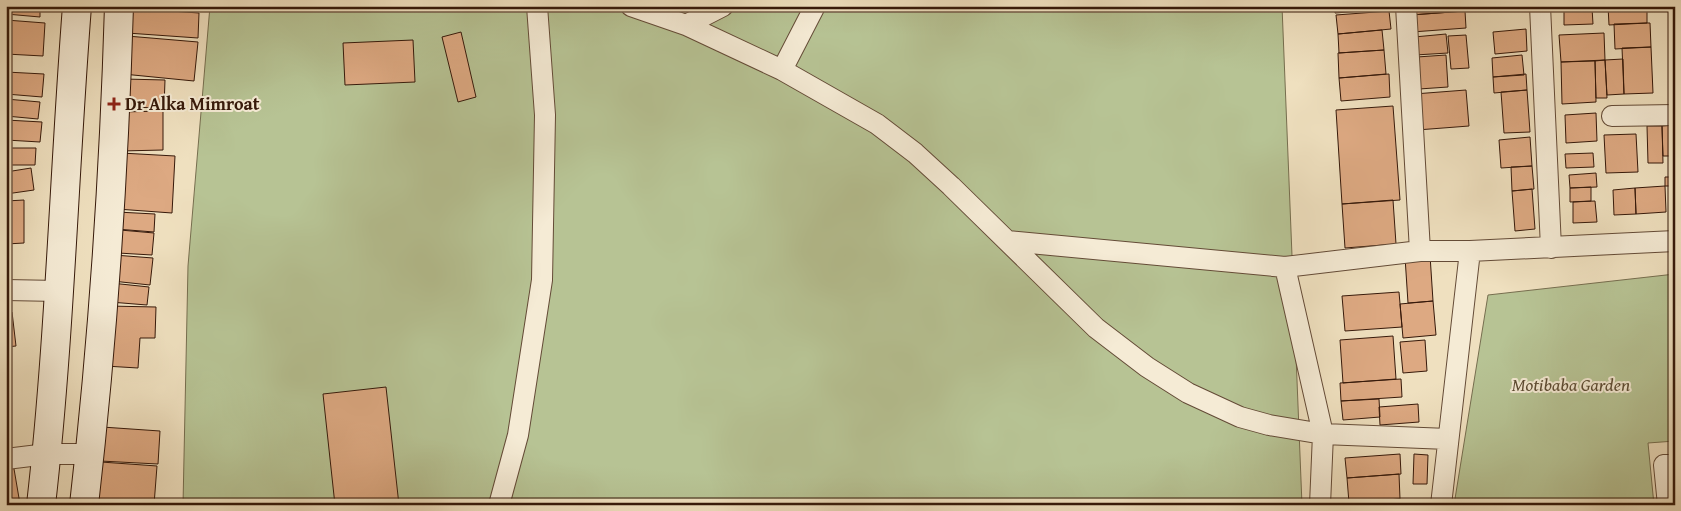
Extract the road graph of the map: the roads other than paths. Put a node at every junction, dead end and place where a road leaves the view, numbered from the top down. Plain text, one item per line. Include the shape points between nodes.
1 (77, 6) edge
2 (120, 6) edge
3 (536, 6) edge
4 (631, 6) edge
5 (723, 6) edge
6 (815, 6) edge
7 (1406, 6) edge
8 (1540, 6) edge
9 (686, 25) junction
10 (782, 70) junction
11 (1675, 115) edge
12 (1612, 116) dead end
13 (1008, 241) junction
14 (1675, 241) edge
15 (1551, 248) junction
16 (1420, 251) junction
17 (1470, 251) junction
18 (1285, 267) junction
19 (6, 290) edge
20 (58, 291) junction
21 (1322, 434) junction
22 (1448, 439) junction
23 (47, 454) junction
24 (90, 454) junction
25 (6, 459) edge
26 (1675, 464) edge
27 (41, 505) edge
28 (84, 505) edge
29 (500, 505) edge
30 (1320, 505) edge
31 (1441, 505) edge
32 (1668, 505) edge

1 - 20 main road
2 - 24 main road via 110,200
3 - 29 street via 545,115 542,280 518,435
4 - 9 street
5 - 9 street
6 - 10 street
7 - 16 street
8 - 15 street
9 - 10 street
10 - 13 street via 877,124 915,153
11 - 12 street
13 - 18 street
13 - 21 street via 1096,328 1188,393 1240,417
14 - 15 street
15 - 17 street
16 - 17 street
16 - 18 street
17 - 22 street
18 - 21 street
19 - 20 street
20 - 23 main road
21 - 22 street
21 - 30 street
22 - 31 street
23 - 24 street
23 - 25 street
23 - 27 main road
24 - 28 main road
26 - 32 street via 1664,465

